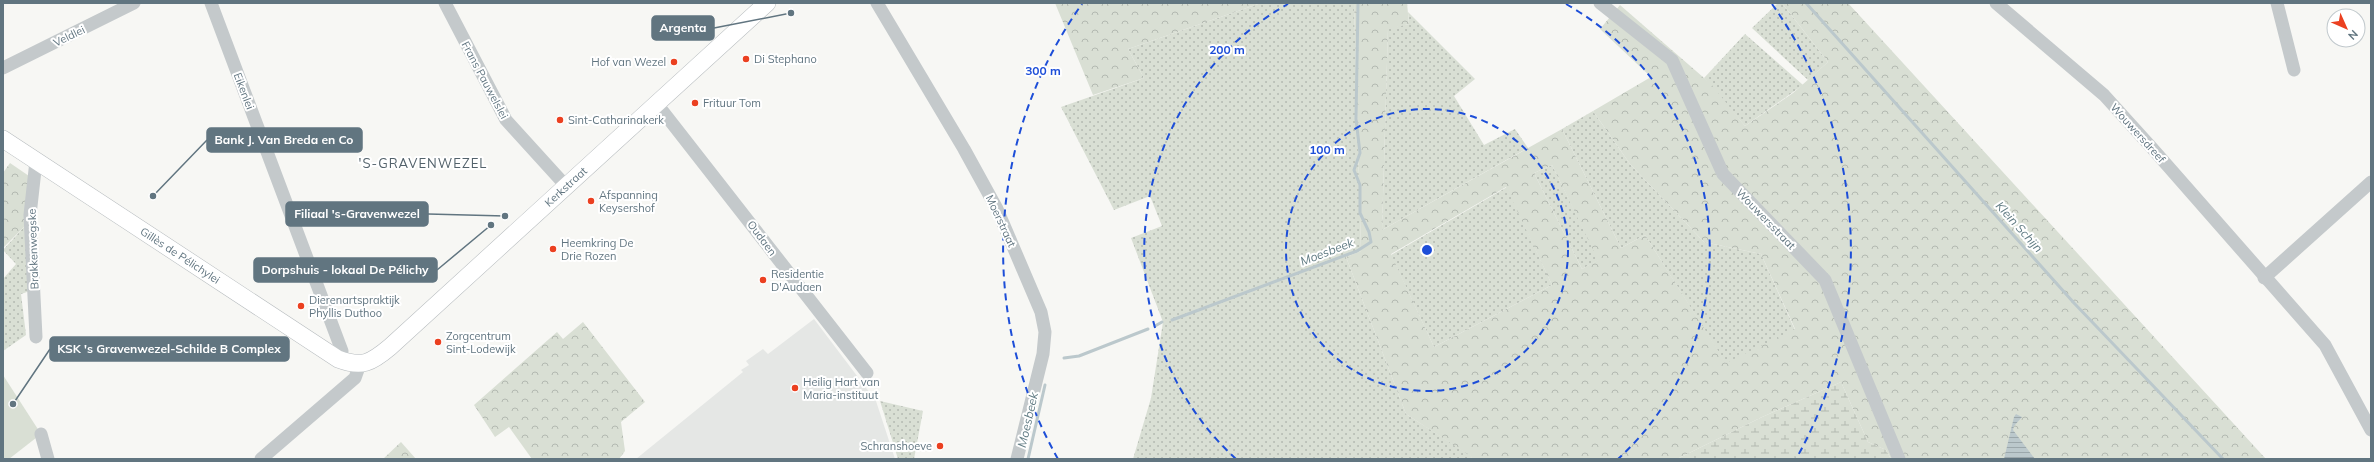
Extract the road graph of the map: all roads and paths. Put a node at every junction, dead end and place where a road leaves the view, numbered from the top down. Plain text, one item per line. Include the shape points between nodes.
1 (134, 3) edge
2 (211, 3) edge
3 (445, 3) edge
4 (767, 3) edge
5 (877, 3) edge
6 (1600, 3) edge
7 (1996, 3) edge
8 (2277, 3) edge
9 (3, 68) edge
10 (2294, 70) dead end
11 (657, 104) junction
12 (3, 139) edge
13 (36, 161) junction
14 (2371, 182) edge
15 (566, 186) junction
16 (2264, 278) junction
17 (36, 337) dead end
18 (340, 355) junction
19 (360, 364) junction
20 (867, 373) dead end
21 (2371, 430) edge
22 (41, 434) dead end
23 (48, 459) edge
24 (261, 459) edge
25 (1017, 459) edge
26 (1900, 459) edge

1 - 9 street, Veldlei
2 - 18 street, Eikenlei
3 - 15 street, Frans Pauwelslei via 506,120
4 - 11 main road, Kerkstraat
5 - 25 street, Moerstraat via 997,209 1041,312 1045,332 1043,354
6 - 26 street, Wouwersstraat via 1672,60 1723,174 1825,280
7 - 16 street, Wouwersdreef via 2104,95
8 - 10 street
11 - 15 main road, Kerkstraat
11 - 20 street, Oudaen
12 - 13 main road, Gillès de Pélichylei
13 - 17 street, Brakkenwegske via 30,215
13 - 18 main road, Gillès de Pélichylei
14 - 16 street
15 - 19 main road, Kerkstraat via 380,355
16 - 21 street, Wouwersdreef via 2324,345
18 - 19 main road, Gillès de Pélichylei
19 - 24 street via 348,371 337,396
22 - 23 street

